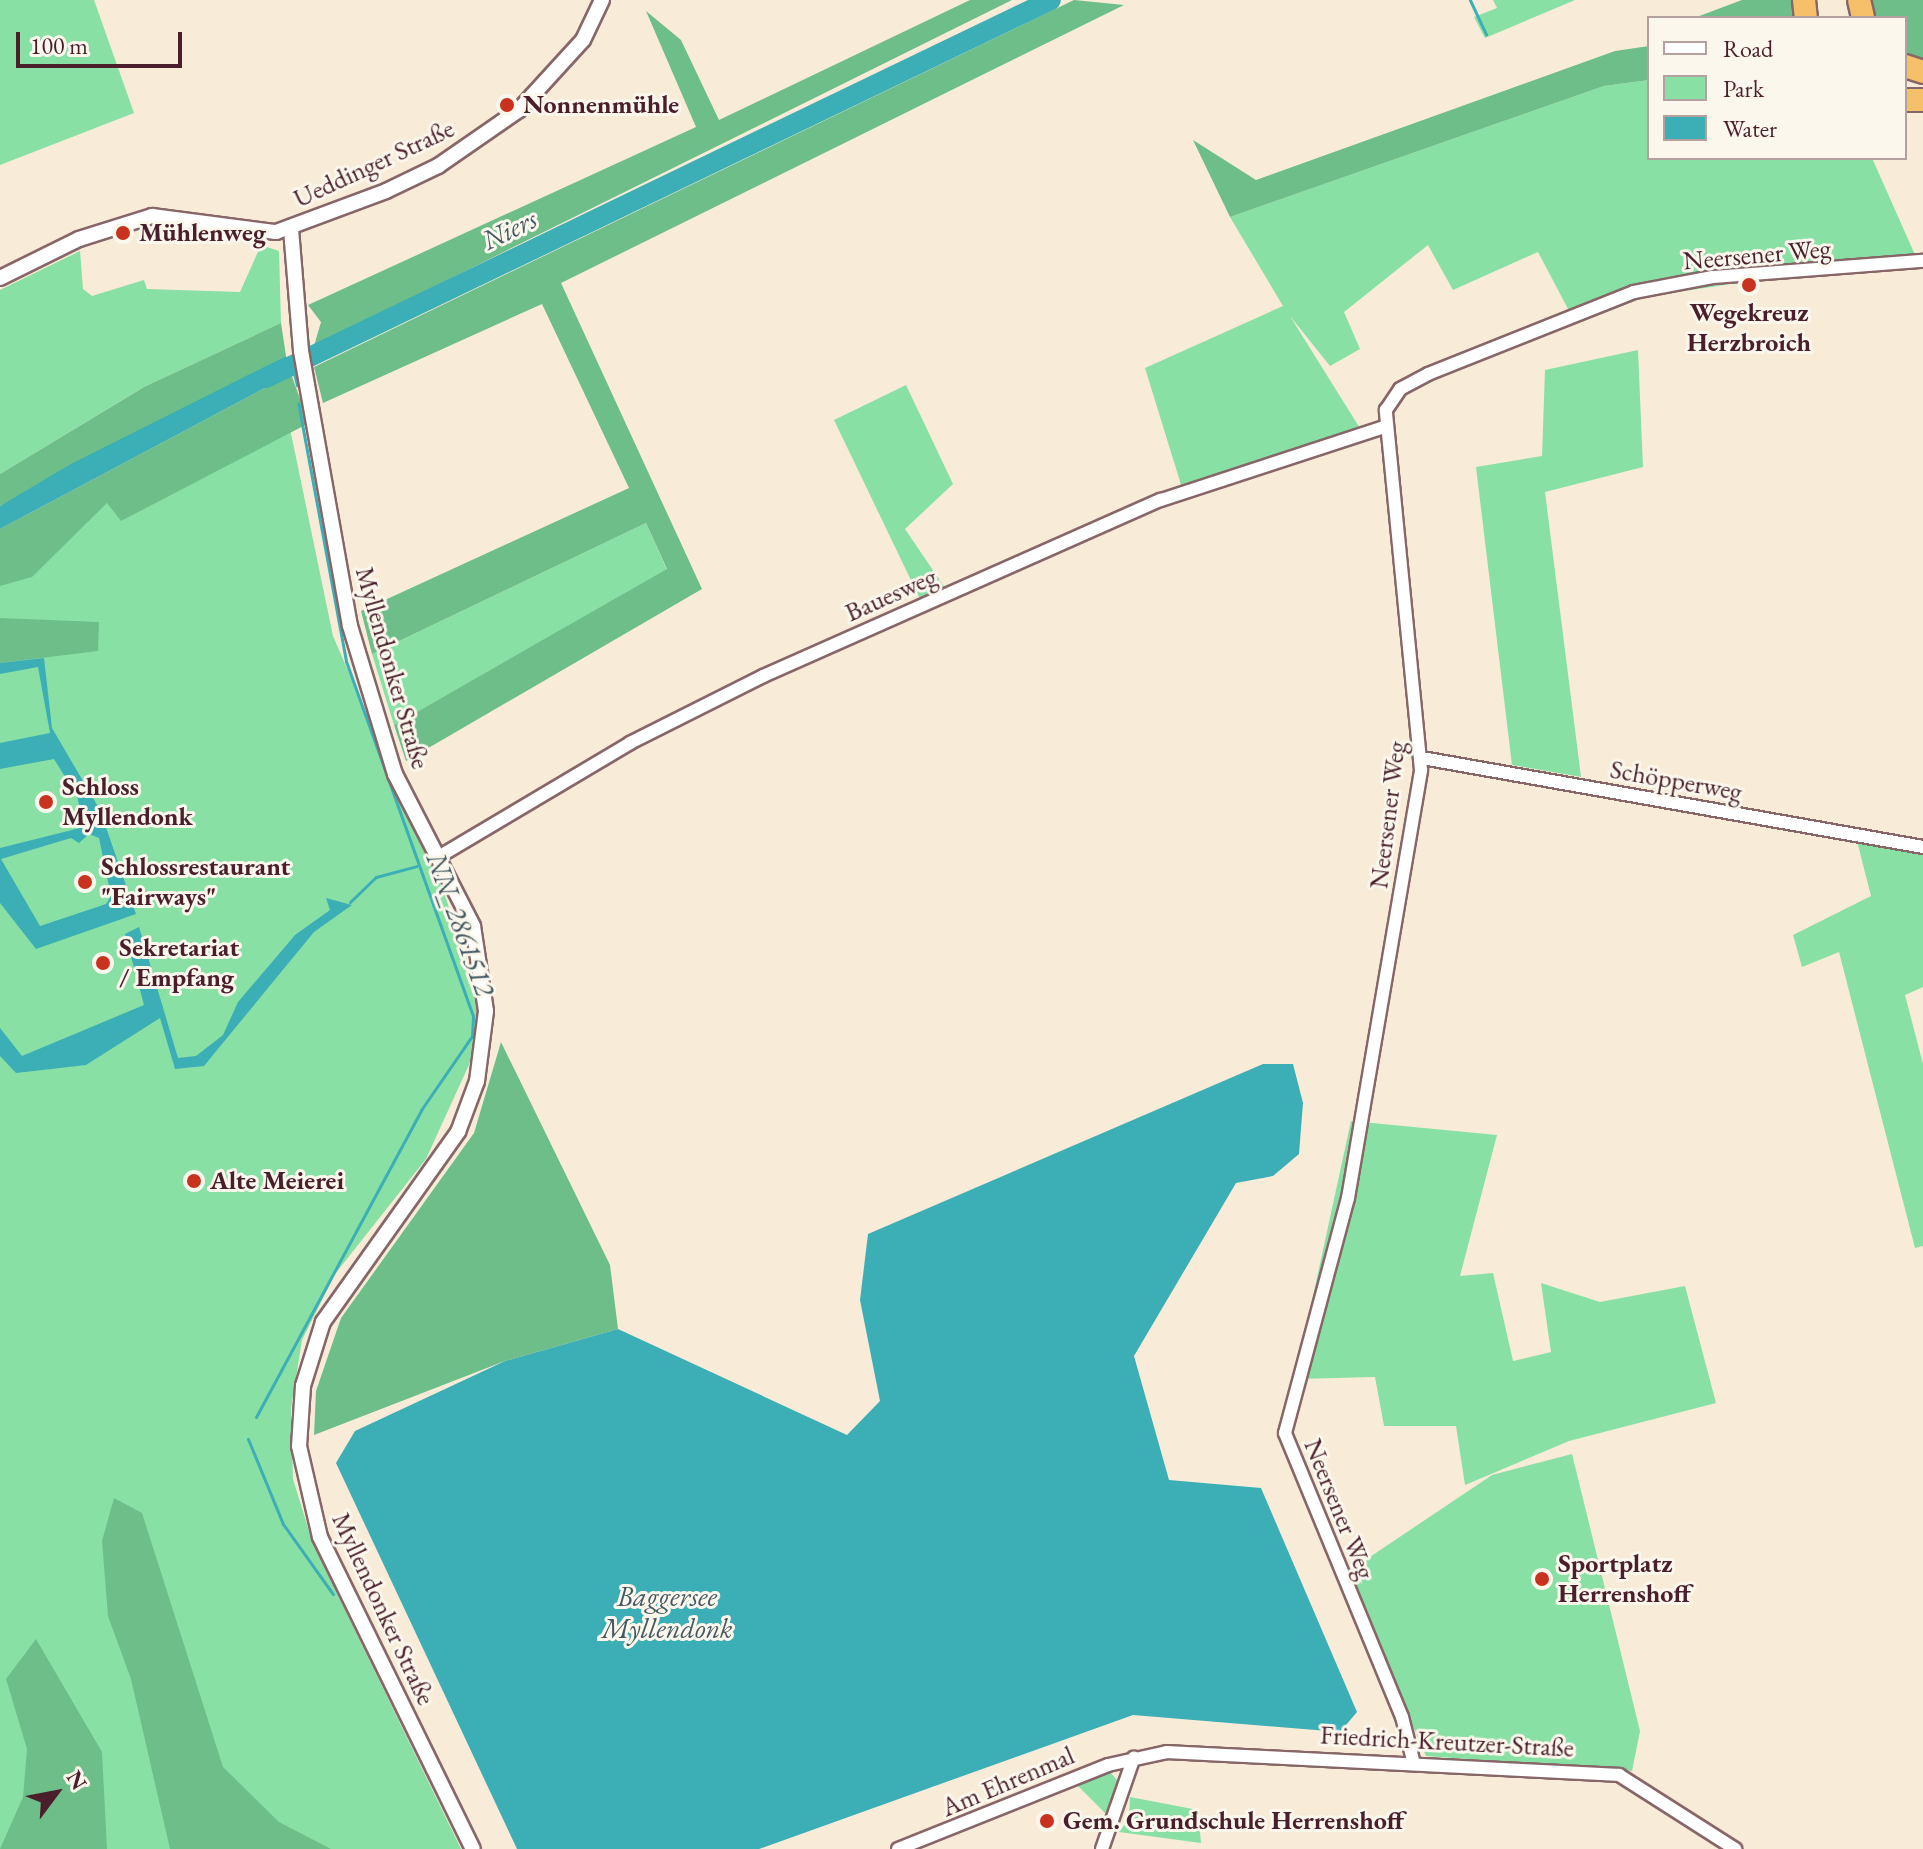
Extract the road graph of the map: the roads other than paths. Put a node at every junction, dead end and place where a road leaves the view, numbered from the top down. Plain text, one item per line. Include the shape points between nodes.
1 (602, 0) edge
2 (291, 229) junction
3 (1923, 261) edge
4 (0, 278) edge
5 (1385, 427) junction
6 (1422, 758) junction
7 (1923, 847) edge
8 (440, 856) junction
9 (1134, 1757) junction
10 (1413, 1760) junction
11 (473, 1849) edge
12 (898, 1849) edge
13 (1102, 1849) edge
14 (1735, 1849) edge

1 - 2 street, Ueddinger Straße via 583,40 546,85 493,132 438,166
2 - 4 street via 152,216 79,239
2 - 8 street, Myllendonker Straße via 305,377 356,650 395,774
3 - 5 street, Neersener Weg via 1713,277 1634,292 1400,389
5 - 6 street, Neersener Weg
5 - 8 street, Bauesweg via 1161,500 763,676 630,743
6 - 7 street, Schöpperweg
6 - 10 street, Neersener Weg via 1348,1198 1285,1433 1402,1717
8 - 11 street, Myllendonker Straße via 481,960 486,1029 477,1081 440,1162 323,1322 303,1386 299,1446 320,1537
9 - 10 street, Friedrich-Kreutzer-Straße
9 - 12 street, Am Ehrenmal
9 - 13 street
10 - 14 street, Friedrich-Kreutzer-Straße via 1629,1777

